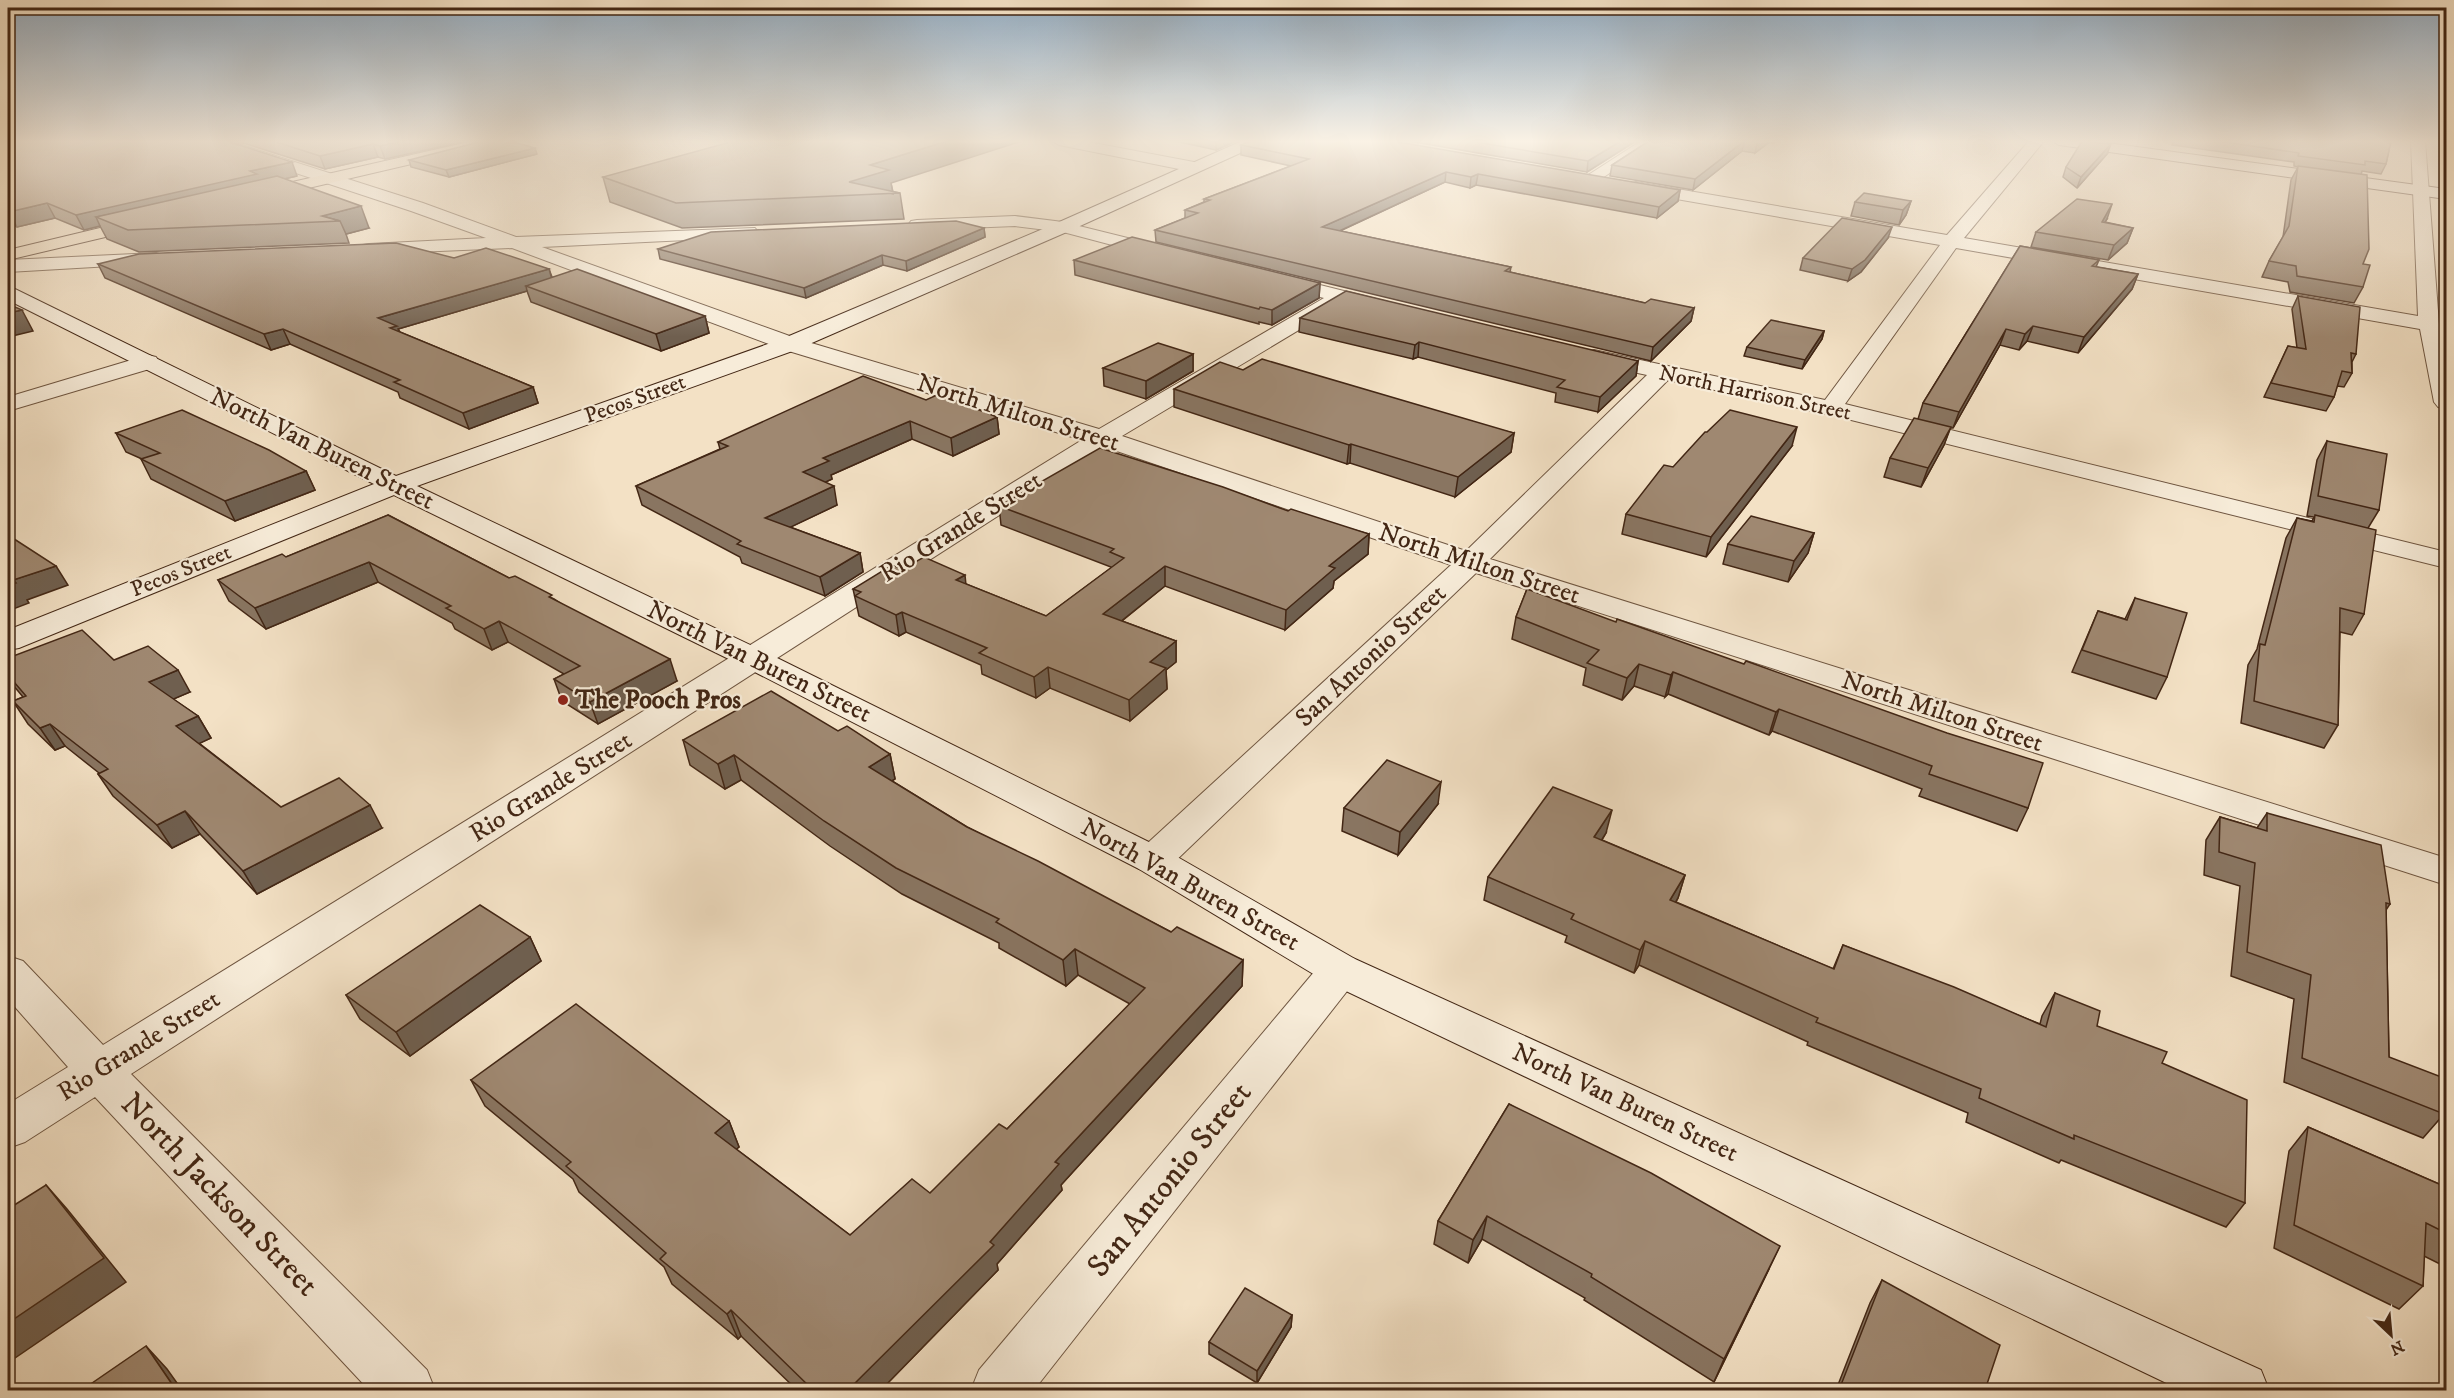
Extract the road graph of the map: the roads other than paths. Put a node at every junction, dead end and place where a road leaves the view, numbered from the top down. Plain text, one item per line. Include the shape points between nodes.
1 (411, 206) edge
2 (1108, 206) edge
3 (1744, 206) edge
4 (1982, 206) edge
5 (2422, 206) edge
6 (157, 219) edge
7 (895, 226) edge
8 (1063, 227) junction
9 (767, 232) edge
10 (517, 243) junction
11 (1951, 243) junction
12 (351, 250) edge
13 (8, 255) edge
14 (174, 258) edge
15 (1190, 259) edge
16 (8, 266) edge
17 (1259, 276) edge
18 (8, 293) edge
19 (2437, 295) edge
20 (1340, 296) junction
21 (1397, 310) edge
22 (2429, 324) junction
23 (790, 344) junction
24 (1570, 351) edge
25 (148, 362) junction
26 (1662, 373) junction
27 (2446, 402) edge
28 (8, 404) edge
29 (1831, 408) junction
30 (1102, 438) junction
31 (395, 485) junction
32 (2446, 560) edge
33 (1471, 562) junction
34 (8, 641) edge
35 (754, 659) junction
36 (1153, 860) junction
37 (2446, 872) edge
38 (1340, 970) junction
39 (8, 972) edge
40 (100, 1072) junction
41 (8, 1128) edge
42 (406, 1390) edge
43 (999, 1390) edge
44 (2241, 1390) edge

1 - 10 street, North Milton Street
2 - 8 street, Pecos Street
3 - 11 street
4 - 11 street
5 - 19 street
6 - 13 main road
7 - 8 street via 1015,221
8 - 15 street
8 - 23 street, Pecos Street
9 - 10 street
10 - 12 street
10 - 23 street, North Milton Street
11 - 22 street
11 - 29 street
14 - 16 street
17 - 20 street
18 - 25 street, North Van Buren Street
19 - 22 street
20 - 21 street
20 - 30 street, Rio Grande Street
22 - 27 street
23 - 30 street, North Milton Street
23 - 31 street, Pecos Street
24 - 26 street, North Harrison Street
25 - 28 street
25 - 31 street, North Van Buren Street
26 - 29 street, North Harrison Street
26 - 33 street, San Antonio Street
29 - 32 street, North Harrison Street
30 - 33 street, North Milton Street
30 - 35 street, Rio Grande Street
31 - 34 street, Pecos Street
31 - 35 street, North Van Buren Street
33 - 36 street, San Antonio Street
33 - 37 street, North Milton Street
35 - 36 street, North Van Buren Street
35 - 40 street, Rio Grande Street
36 - 38 street, North Van Buren Street
38 - 43 street, San Antonio Street
38 - 44 street, North Van Buren Street
39 - 40 street, North Jackson Street
40 - 41 street, Rio Grande Street
40 - 42 street, North Jackson Street

